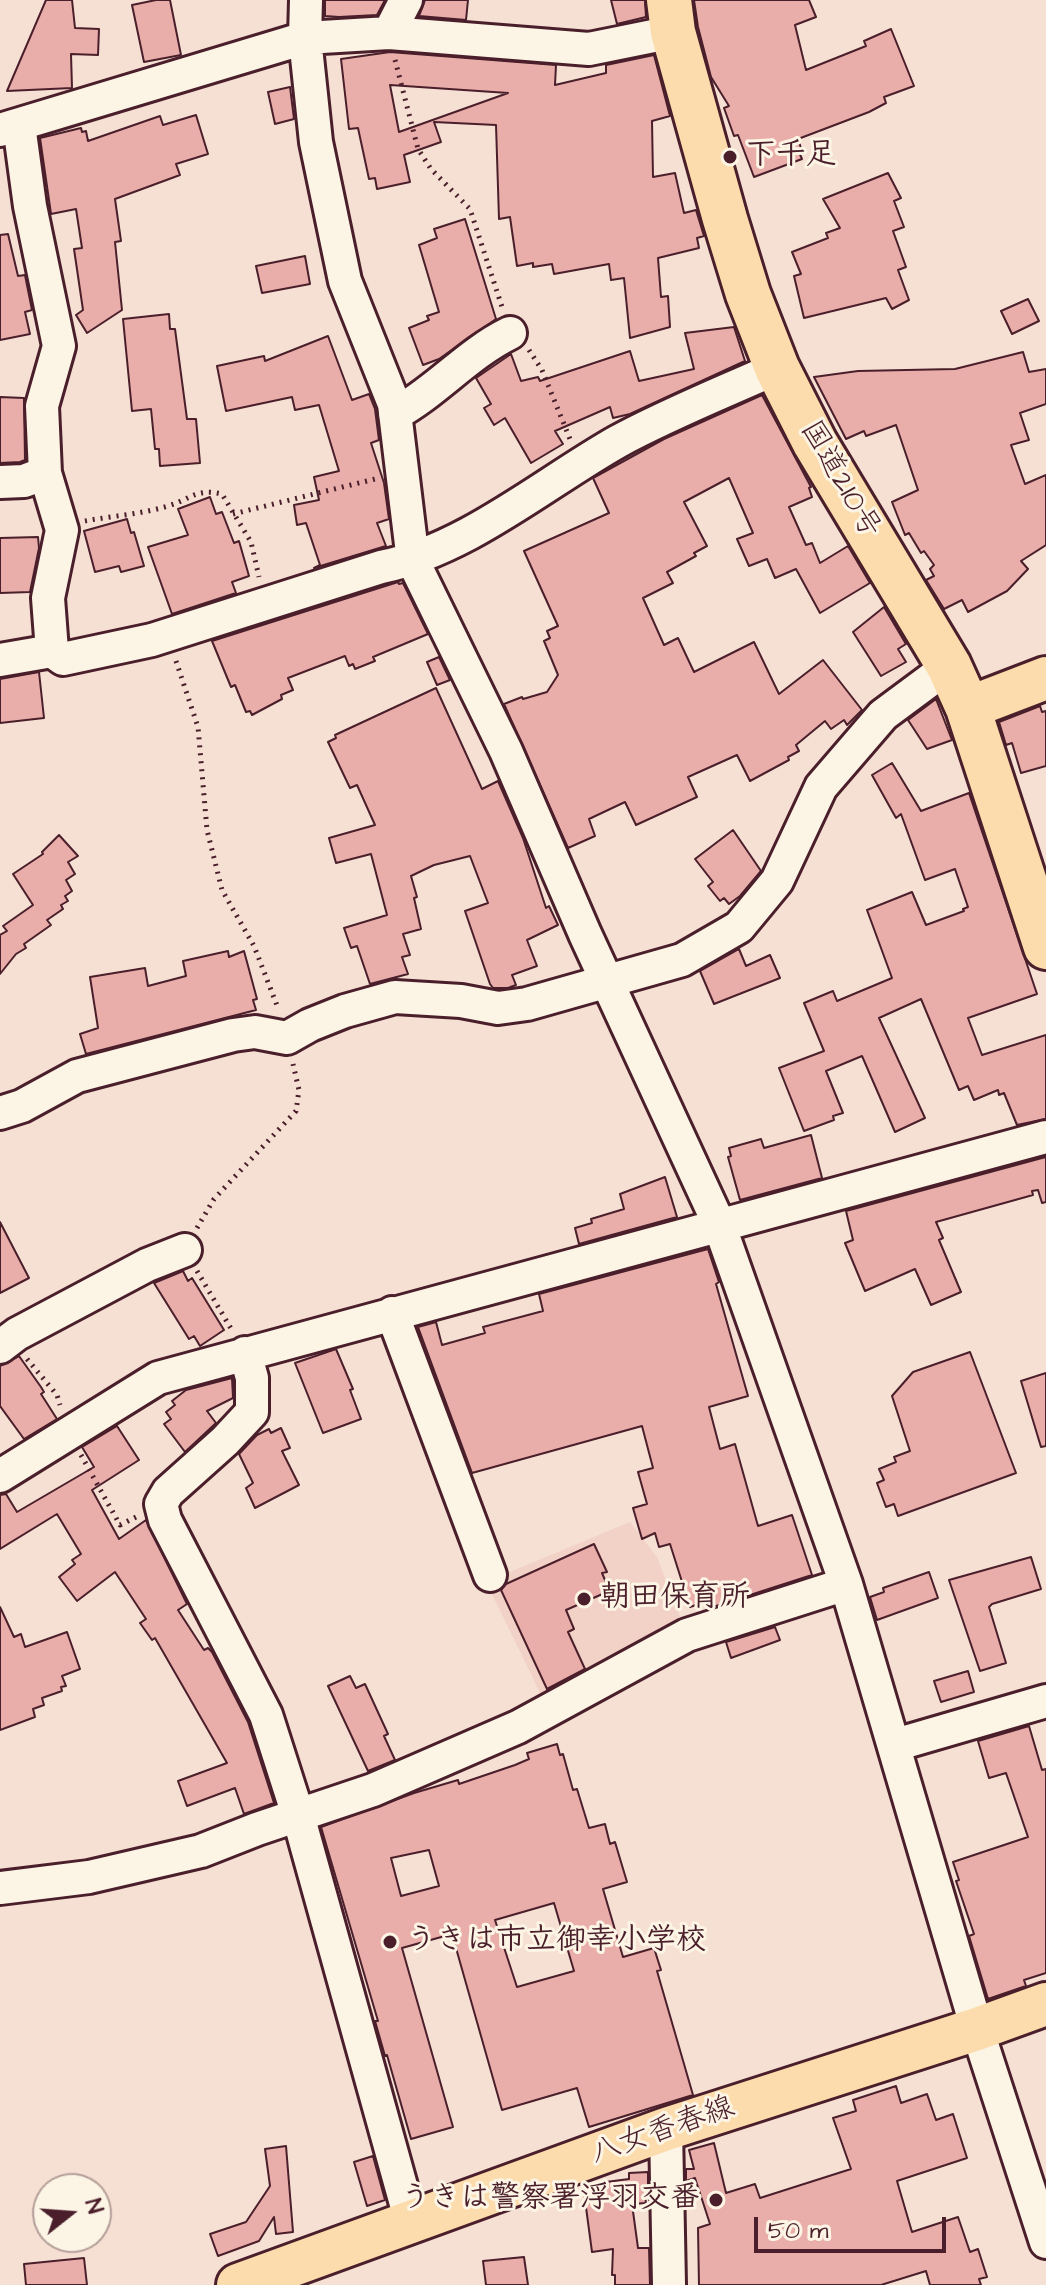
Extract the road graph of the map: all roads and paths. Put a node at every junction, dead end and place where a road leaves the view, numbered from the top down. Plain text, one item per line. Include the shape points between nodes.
1 (306, 0) edge
2 (406, 0) edge
3 (671, 16) edge
4 (389, 33) junction
5 (305, 38) junction
6 (9, 128) edge
7 (510, 333) junction
8 (777, 368) junction
9 (395, 414) junction
10 (578, 467) junction
11 (403, 472) junction
12 (45, 473) junction
13 (0, 482) edge
14 (233, 514) junction
15 (60, 525) junction
16 (413, 561) junction
17 (267, 602) junction
18 (167, 635) junction
19 (52, 651) junction
20 (0, 660) edge
21 (949, 666) junction
22 (1046, 678) edge
23 (968, 708) junction
24 (1041, 916) edge
25 (608, 981) junction
26 (287, 1038) junction
27 (0, 1113) edge
28 (1046, 1137) edge
29 (719, 1224) junction
30 (185, 1250) junction
31 (392, 1313) junction
32 (5, 1343) edge
33 (245, 1353) junction
34 (69, 1433) junction
35 (0, 1476) edge
36 (161, 1504) junction
37 (490, 1575) dead end
38 (846, 1584) junction
39 (1046, 1701) edge
40 (895, 1745) junction
41 (298, 1815) junction
42 (0, 1888) edge
43 (1046, 2004) edge
44 (977, 2029) junction
45 (666, 2129) junction
46 (411, 2222) junction
47 (1046, 2242) edge
48 (238, 2285) edge
49 (669, 2285) edge

1 - 5 street
2 - 4 street
3 - 4 street via 589,49
3 - 8 highway, 国道210号 via 748,294
4 - 5 street
4 - 7 path via 418,149 470,209
5 - 6 street
5 - 9 street via 316,142 345,281
6 - 12 street via 59,346 42,406
7 - 9 street via 484,345 420,400
7 - 10 path via 525,344 542,370
8 - 10 street via 617,442
8 - 21 highway, 国道210号 via 815,443
9 - 11 street
10 - 16 street
11 - 14 path
11 - 16 street
12 - 13 street
12 - 15 street
14 - 15 path via 222,494 208,491 168,506
14 - 17 path via 251,542
15 - 19 street via 48,598
16 - 17 street
16 - 25 street via 506,751
17 - 18 street
18 - 19 street via 63,659
18 - 26 path via 198,727 207,830 222,890 254,946
19 - 20 street
21 - 23 highway, 国道210号
21 - 25 street via 883,715 821,787 777,881 739,927 682,960
22 - 23 main road
23 - 24 highway, 国道210号
25 - 26 street via 498,1008 395,997 345,1011
25 - 29 street
26 - 27 street via 255,1032 233,1035 91,1072
26 - 30 path via 299,1090 296,1111 214,1199
28 - 29 street
29 - 31 street
29 - 38 street
30 - 32 street via 147,1265
30 - 33 path
31 - 33 street
31 - 37 street
32 - 34 path via 57,1395
33 - 34 street via 158,1378
33 - 36 street via 252,1378 252,1412
34 - 35 street
34 - 36 path via 120,1525
36 - 41 street via 266,1715
38 - 40 street
38 - 41 street via 687,1635 518,1727 373,1790
39 - 40 street
40 - 44 street
41 - 42 street via 201,1851 89,1877
41 - 46 street
43 - 44 main road, 八女香春線
44 - 45 main road, 八女香春線
44 - 47 street
45 - 46 main road, 八女香春線
45 - 49 street
46 - 48 main road, 八女香春線

